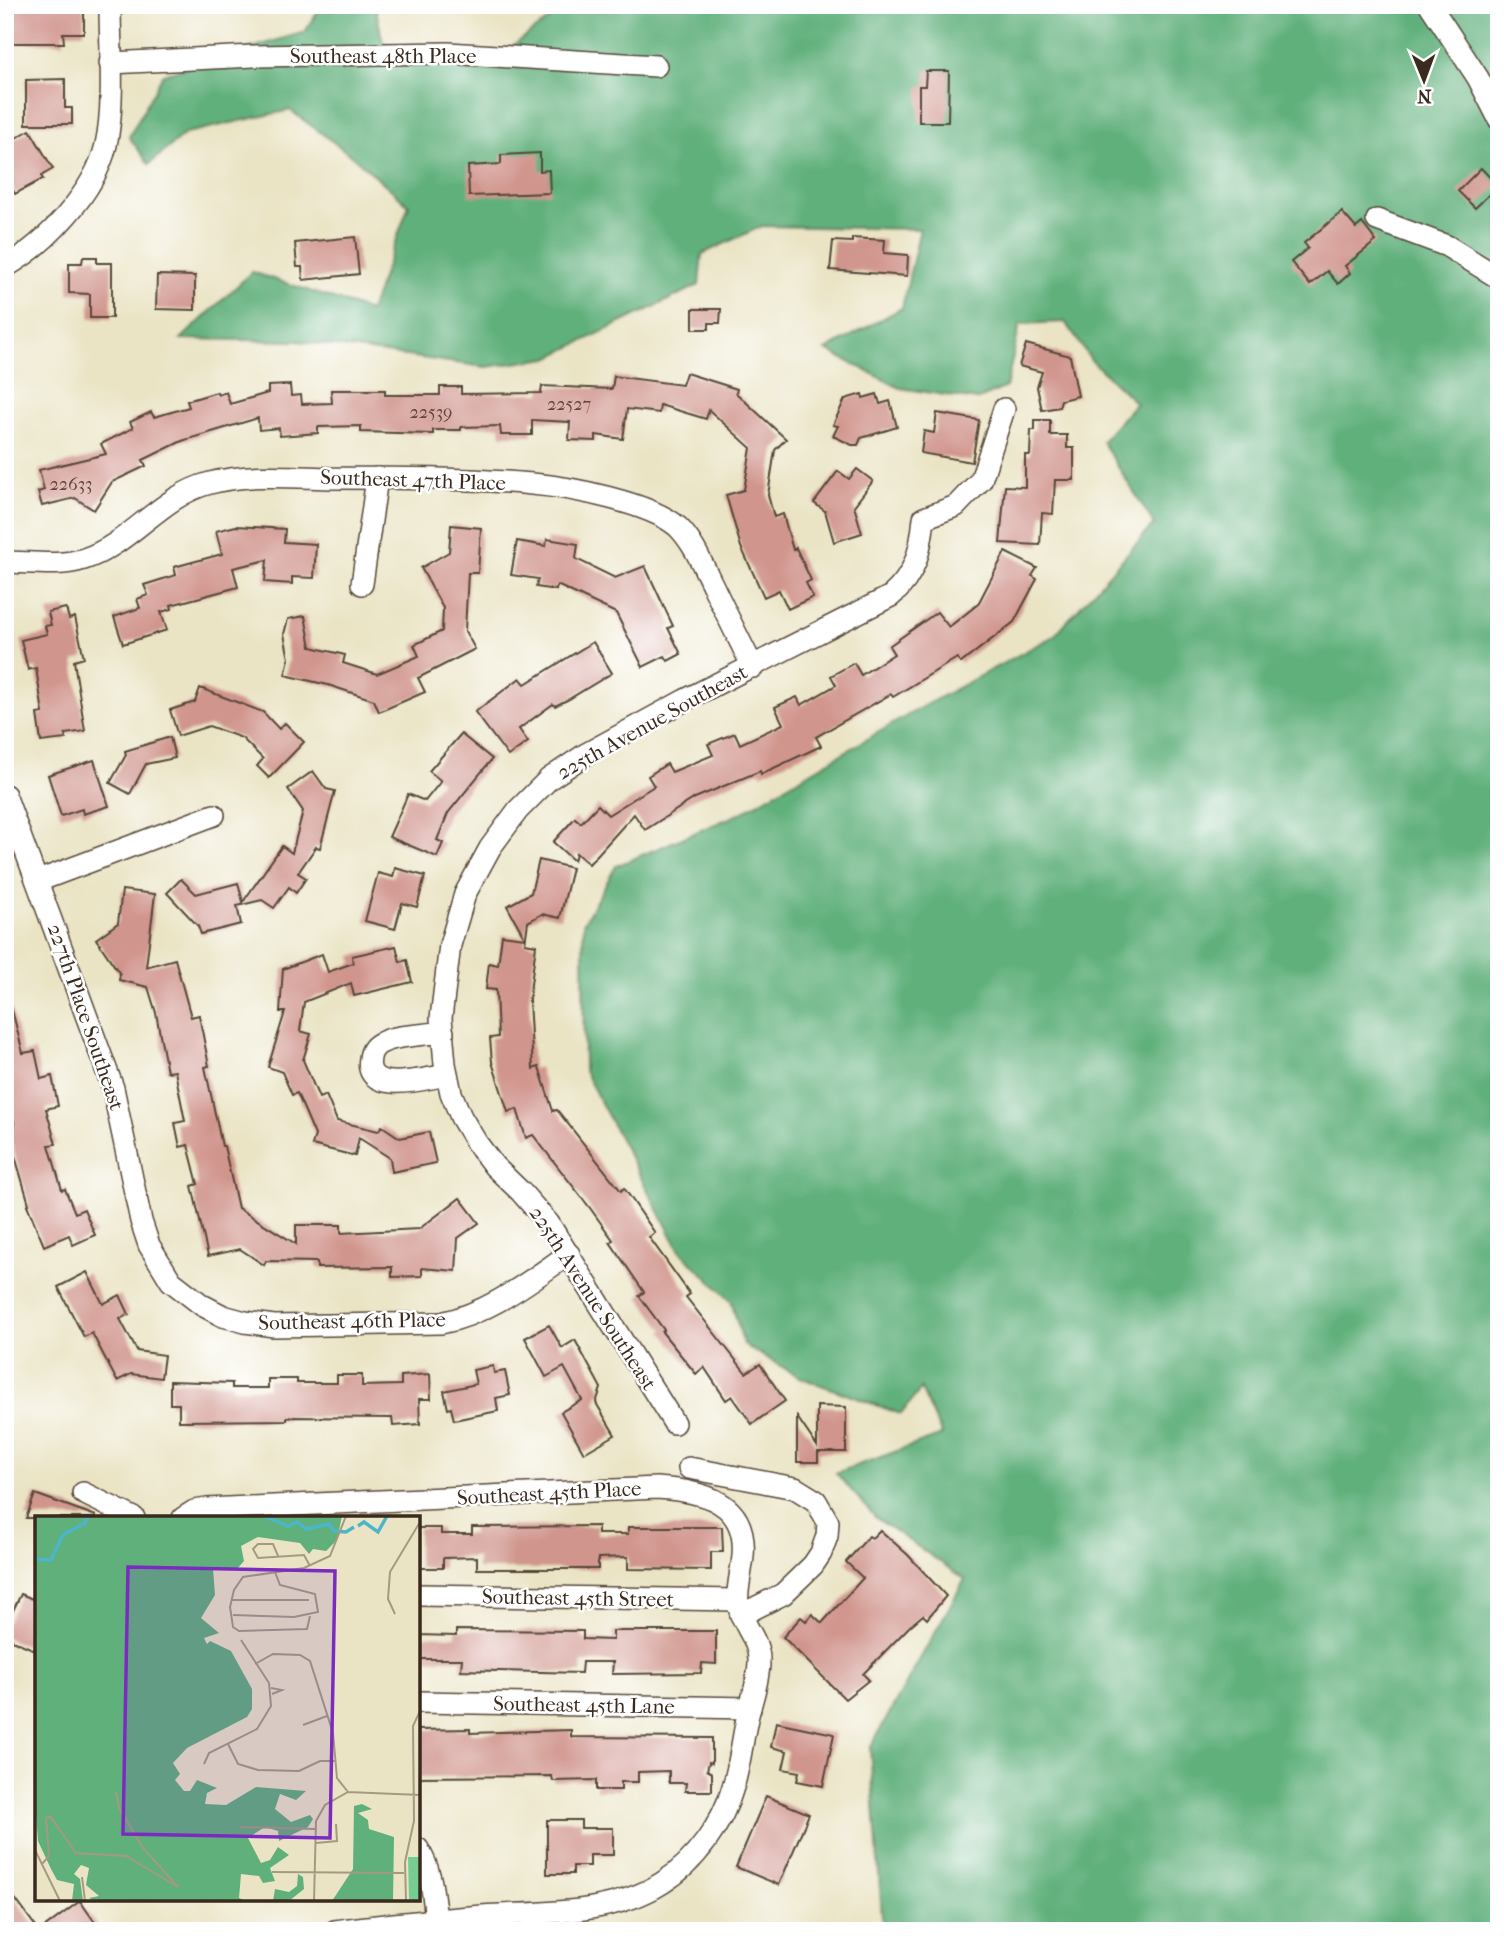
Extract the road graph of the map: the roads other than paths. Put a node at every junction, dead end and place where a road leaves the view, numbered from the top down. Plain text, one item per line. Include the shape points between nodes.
1 (110, 5) edge
2 (1430, 5) edge
3 (110, 63) junction
4 (656, 66) dead end
5 (1499, 119) edge
6 (1377, 220) dead end
7 (5, 267) edge
8 (1499, 278) edge
9 (1004, 409) dead end
10 (377, 478) junction
11 (5, 562) edge
12 (362, 584) dead end
13 (753, 667) junction
14 (5, 795) edge
15 (214, 815) dead end
16 (38, 881) junction
17 (443, 1032) junction
18 (447, 1075) junction
19 (569, 1254) junction
20 (171, 1280) joint
21 (674, 1423) dead end
22 (689, 1468) dead end
23 (83, 1493) dead end
24 (130, 1516) edge
25 (186, 1516) edge
26 (420, 1595) edge
27 (739, 1608) junction
28 (420, 1702) edge
29 (750, 1708) junction
30 (420, 1852) edge
31 (436, 1919) junction
32 (334, 1931) edge

1 - 3 street
2 - 5 street
3 - 4 street, Southeast 48th Place via 448,53
3 - 7 street via 107,131 99,165 43,240
6 - 8 street via 1447,246
9 - 13 street, 225th Avenue Southeast via 981,480 956,506 924,518 918,557 902,586 891,596
10 - 11 street, Southeast 47th Place via 259,477 208,484 160,507 111,547 85,558 64,563
10 - 12 street
10 - 13 street, Southeast 47th Place via 534,484 632,504 659,515 677,526 697,553
13 - 17 street, 225th Avenue Southeast via 586,754 549,779 518,810 465,894 450,945
14 - 16 street, 227th Place Southeast
15 - 16 street
16 - 20 street, 227th Place Southeast via 113,1088 149,1245
17 - 18 street, 225th Avenue Southeast
17 - 18 street via 383,1041 374,1048 369,1067 374,1076 395,1083
18 - 19 street, 225th Avenue Southeast via 476,1142 549,1224
19 - 20 street, Southeast 46th Place via 497,1303 441,1323 274,1326 245,1322 202,1306
19 - 21 street, 225th Avenue Southeast
22 - 27 street via 795,1488 816,1501 828,1522 821,1553 783,1594
23 - 24 street
25 - 27 street, Southeast 45th Place via 207,1509 687,1490 724,1504 736,1519 744,1552
26 - 27 street, Southeast 45th Street
27 - 29 street via 758,1647 760,1662
28 - 29 street, Southeast 45th Lane
29 - 31 street via 733,1788 718,1822 686,1864 664,1882 634,1898 595,1908
30 - 31 street via 426,1861
31 - 32 street

